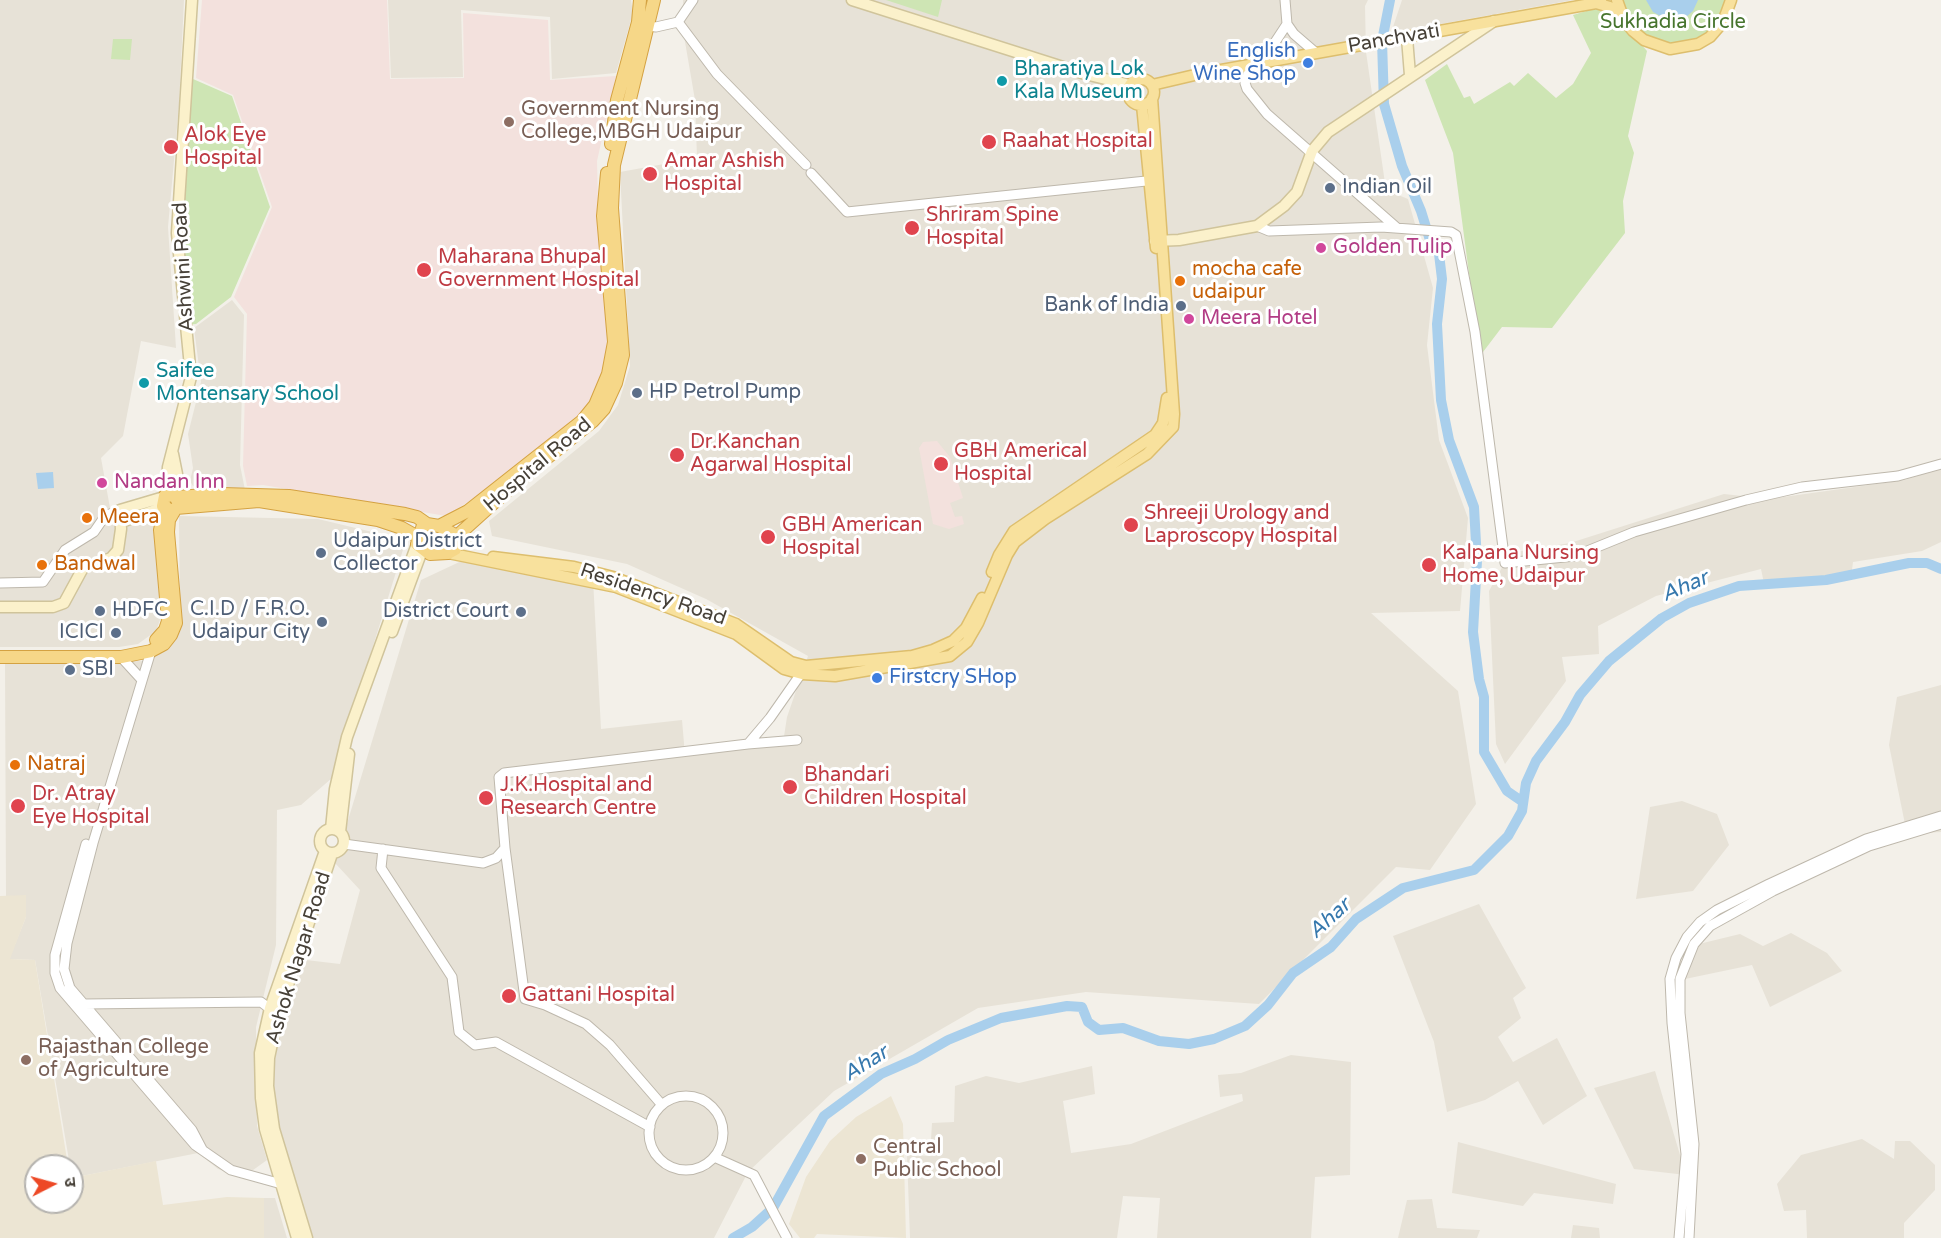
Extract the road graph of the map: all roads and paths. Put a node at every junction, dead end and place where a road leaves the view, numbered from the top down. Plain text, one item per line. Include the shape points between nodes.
1 (192, 0) edge
2 (640, 0) edge
3 (654, 0) edge
4 (693, 0) edge
5 (852, 0) edge
6 (1285, 0) edge
7 (1617, 0) edge
8 (1732, 1) edge
9 (1598, 2) edge
10 (1624, 20) junction
11 (1495, 21) junction
12 (678, 22) junction
13 (1287, 24) junction
14 (647, 26) junction
15 (1406, 38) junction
16 (1316, 53) junction
17 (1256, 65) junction
18 (1408, 77) junction
19 (1130, 85) junction
20 (1152, 85) junction
21 (1147, 101) junction
22 (1312, 151) junction
23 (1153, 181) junction
24 (1257, 226) junction
25 (1397, 228) junction
26 (1159, 241) junction
27 (1941, 464) edge
28 (170, 502) junction
29 (121, 516) junction
30 (433, 525) junction
31 (419, 543) junction
32 (453, 546) junction
33 (0, 583) edge
34 (0, 607) edge
35 (0, 650) edge
36 (151, 651) junction
37 (0, 657) edge
38 (121, 657) junction
39 (804, 670) junction
40 (142, 680) junction
41 (797, 740) dead end
42 (748, 744) junction
43 (1941, 816) edge
44 (1941, 824) edge
45 (335, 830) junction
46 (344, 844) junction
47 (505, 848) junction
48 (383, 849) junction
49 (328, 852) junction
50 (84, 1008) junction
51 (274, 1012) junction
52 (662, 1105) junction
53 (650, 1127) junction
54 (714, 1157) junction
55 (285, 1185) junction
56 (297, 1238) edge
57 (307, 1238) edge
58 (787, 1238) edge
59 (1679, 1238) edge
60 (1689, 1238) edge

1 - 28 main road, Ashwini Road via 177,233 190,377 166,476
2 - 30 highway via 617,100 604,195 614,342 608,374 595,405 582,421 468,511
3 - 14 highway, Hospital Road
4 - 12 street
5 - 19 main road
6 - 13 street
7 - 10 main road
8 - 10 main road, Panchvati via 1717,30 1698,44 1684,48 1670,49 1650,43
9 - 10 main road, Panchvati
9 - 11 main road, Panchvati
11 - 15 main road, Panchvati
11 - 18 main road
12 - 14 street
12 - 23 street via 717,74 847,212
13 - 16 street
13 - 17 street
14 - 32 highway, Hospital Road via 614,165 612,208 623,355 616,382 604,409 593,421 518,481
15 - 16 main road, Panchvati
15 - 18 main road
16 - 17 main road, Panchvati
17 - 20 main road, Panchvati
17 - 22 street via 1245,83 1247,89 1282,128
18 - 22 main road via 1328,132
19 - 20 main road via 1141,79
19 - 21 main road via 1129,97 1135,103
20 - 21 main road
21 - 23 main road, Residency Road
22 - 24 main road via 1297,192
22 - 25 street
23 - 26 main road, Residency Road
24 - 25 street via 1269,231
24 - 26 main road
25 - 27 street via 1450,232 1461,249 1505,563 1575,556 1635,532 1736,503 1802,487 1898,476
26 - 39 main road, Residency Road via 1167,411 1155,435 1014,531 966,628 953,641 912,656
28 - 29 main road
28 - 29 main road via 134,507
28 - 30 highway via 223,494 289,496 405,514
28 - 31 highway via 259,501 378,520 402,528
28 - 35 highway via 160,530 168,621 159,638 138,647 111,651
28 - 36 highway via 168,532 176,623 168,640
29 - 33 street via 105,516 94,532 65,550 43,582
29 - 34 main road via 120,544 114,556 83,568 62,605
30 - 31 highway via 423,525
30 - 32 highway
31 - 32 highway via 430,554
31 - 45 main road via 356,728
32 - 39 main road, Residency Road via 478,555 574,567 736,624
36 - 38 highway
36 - 40 street
37 - 38 highway
38 - 40 street
39 - 42 street
40 - 50 street via 96,831 64,957 68,984
41 - 42 street
42 - 47 street via 504,773 499,777
43 - 59 street via 1866,839 1769,884 1717,910 1687,937 1670,979 1686,1154
44 - 60 street via 1869,846 1773,891 1710,926 1694,944 1680,979 1694,1144
45 - 46 main road
45 - 49 main road via 324,832 320,839
46 - 48 street
46 - 49 main road via 339,852
47 - 48 street via 496,858 483,862
47 - 52 street via 525,999 586,1024 610,1045
48 - 53 street via 381,868 452,977 459,1032 475,1045 496,1042
49 - 51 main road, Ashok Nagar Road
50 - 51 street via 106,1004 261,1002
50 - 55 street via 192,1130 202,1149 231,1170
51 - 55 main road, Ashok Nagar Road via 269,1098
52 - 53 street via 652,1117
52 - 54 street via 684,1096 712,1107 722,1131
53 - 54 street via 650,1143 667,1166 690,1170 704,1166
54 - 58 street via 754,1175
55 - 56 main road
55 - 57 main road, Ashok Nagar Road

